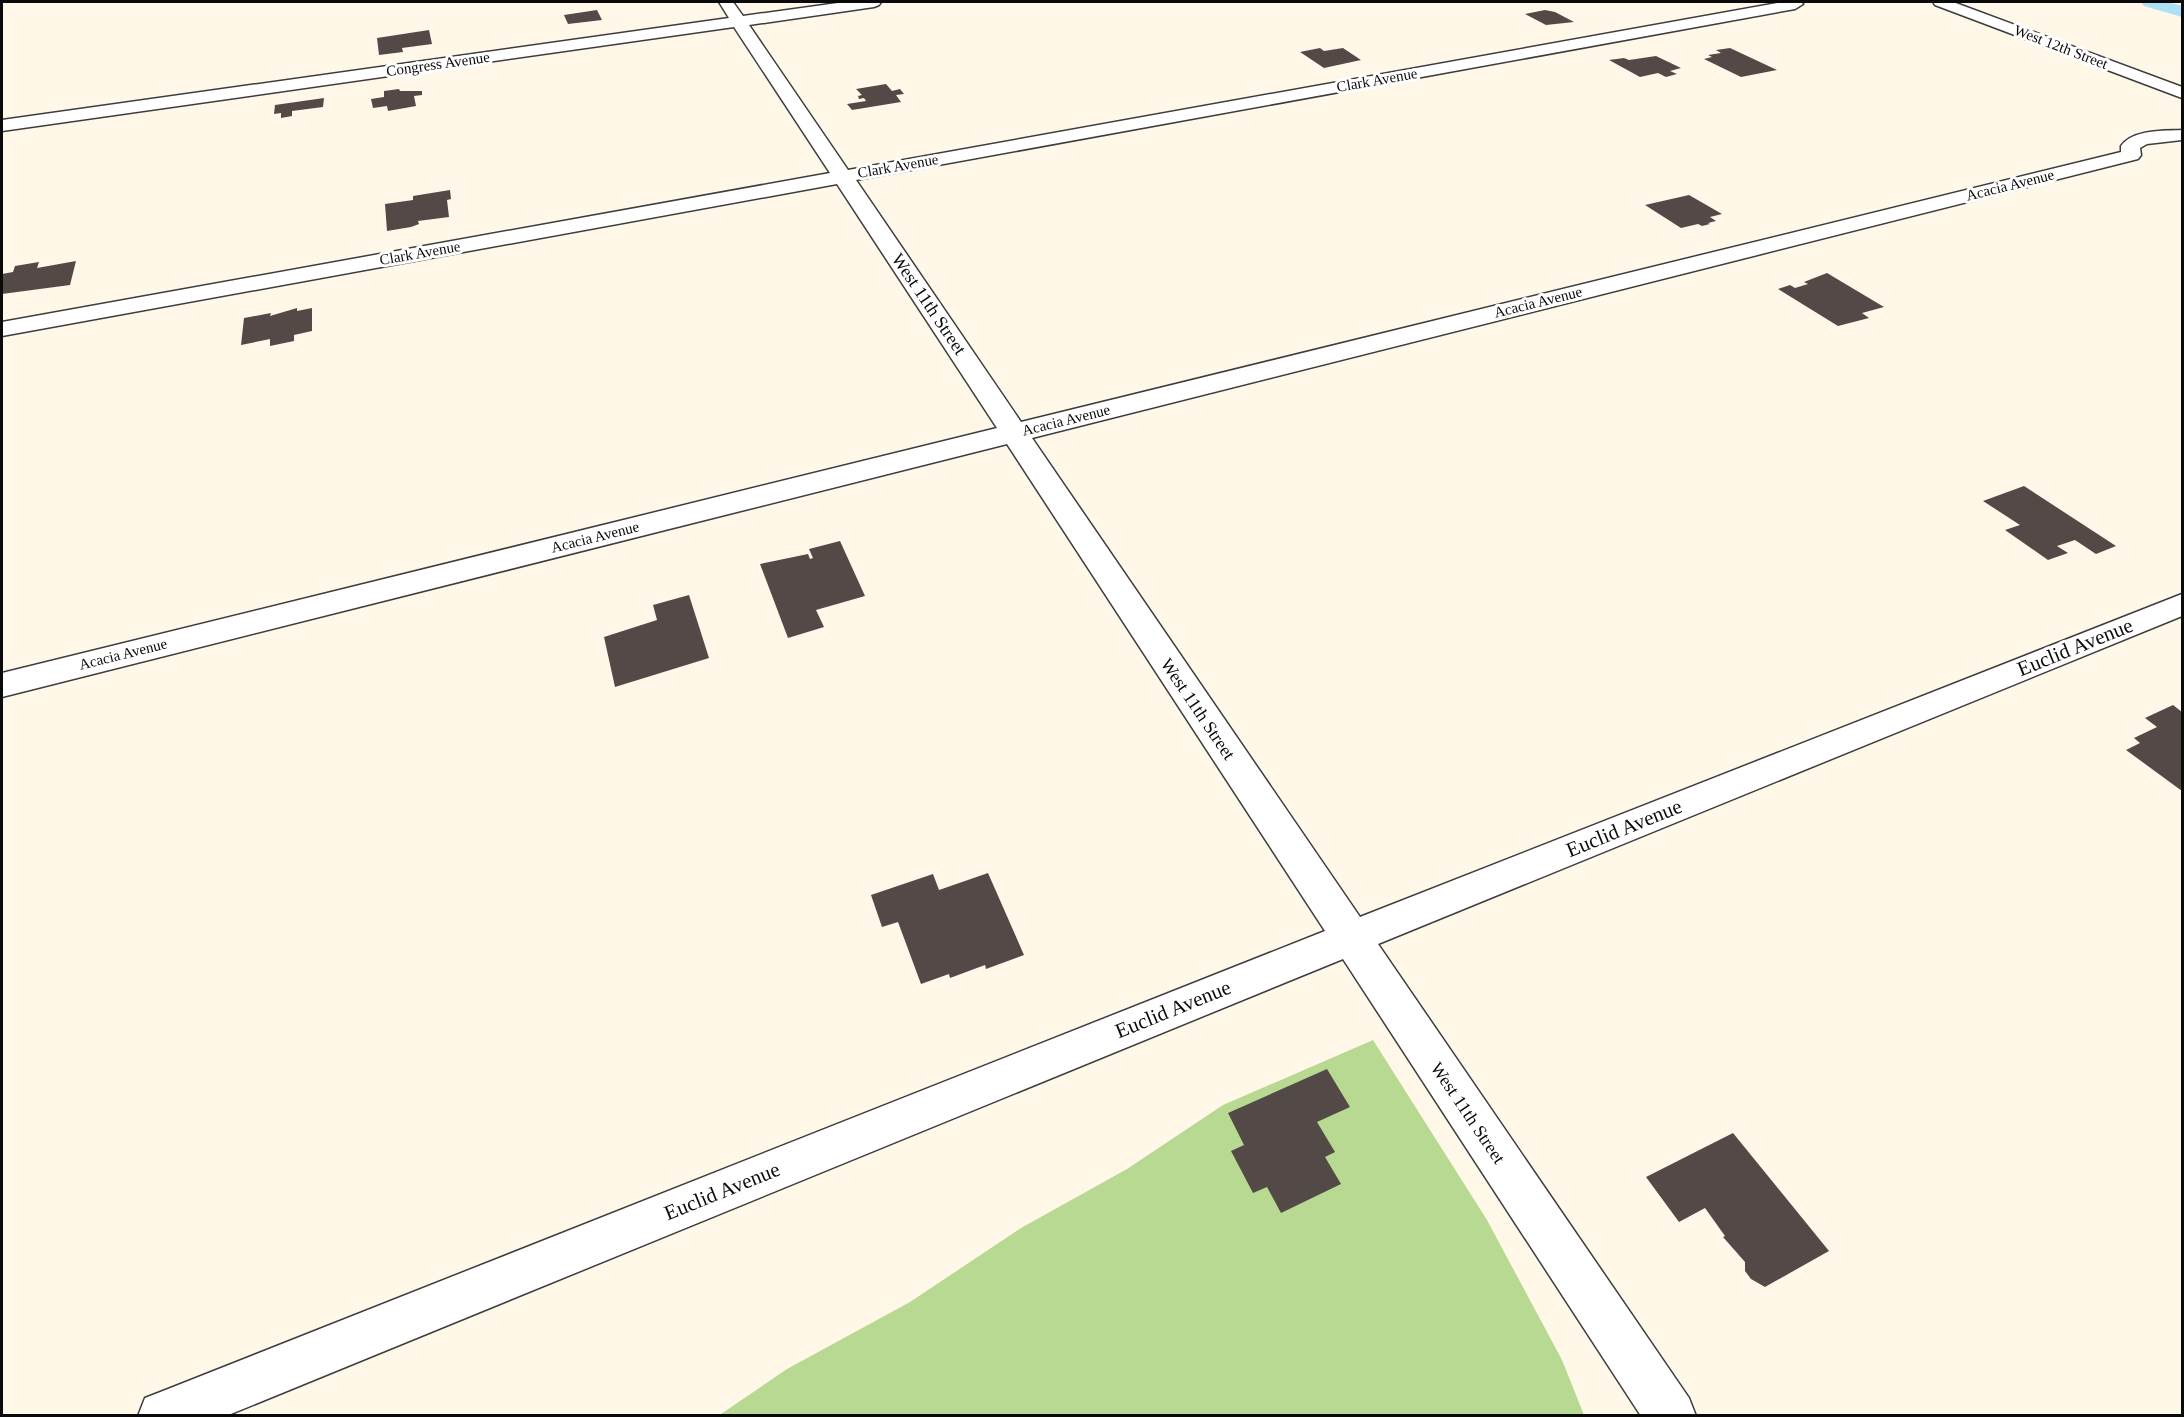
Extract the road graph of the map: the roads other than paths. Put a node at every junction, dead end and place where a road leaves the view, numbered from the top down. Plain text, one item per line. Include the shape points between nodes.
1 (874, 2) edge
2 (1940, 2) edge
3 (1795, 4) dead end
4 (733, 11) edge
5 (2182, 93) edge
6 (2, 126) edge
7 (2182, 135) edge
8 (843, 176) junction
9 (2, 329) edge
10 (1014, 433) junction
11 (2182, 604) edge
12 (2, 685) edge
13 (1351, 938) junction
14 (163, 1416) edge
15 (1671, 1416) edge

1 - 4 street, Congress Avenue
2 - 5 street, West 12th Street
3 - 8 street, Clark Avenue
4 - 6 street, Congress Avenue
4 - 8 street, West 11th Street
7 - 10 street, Acacia Avenue via 2143,139 2130,146 2131,155
8 - 9 street, Clark Avenue
8 - 10 street, West 11th Street
10 - 12 street, Acacia Avenue
10 - 13 street, West 11th Street
11 - 13 street, Euclid Avenue
13 - 14 street, Euclid Avenue
13 - 15 street, West 11th Street

